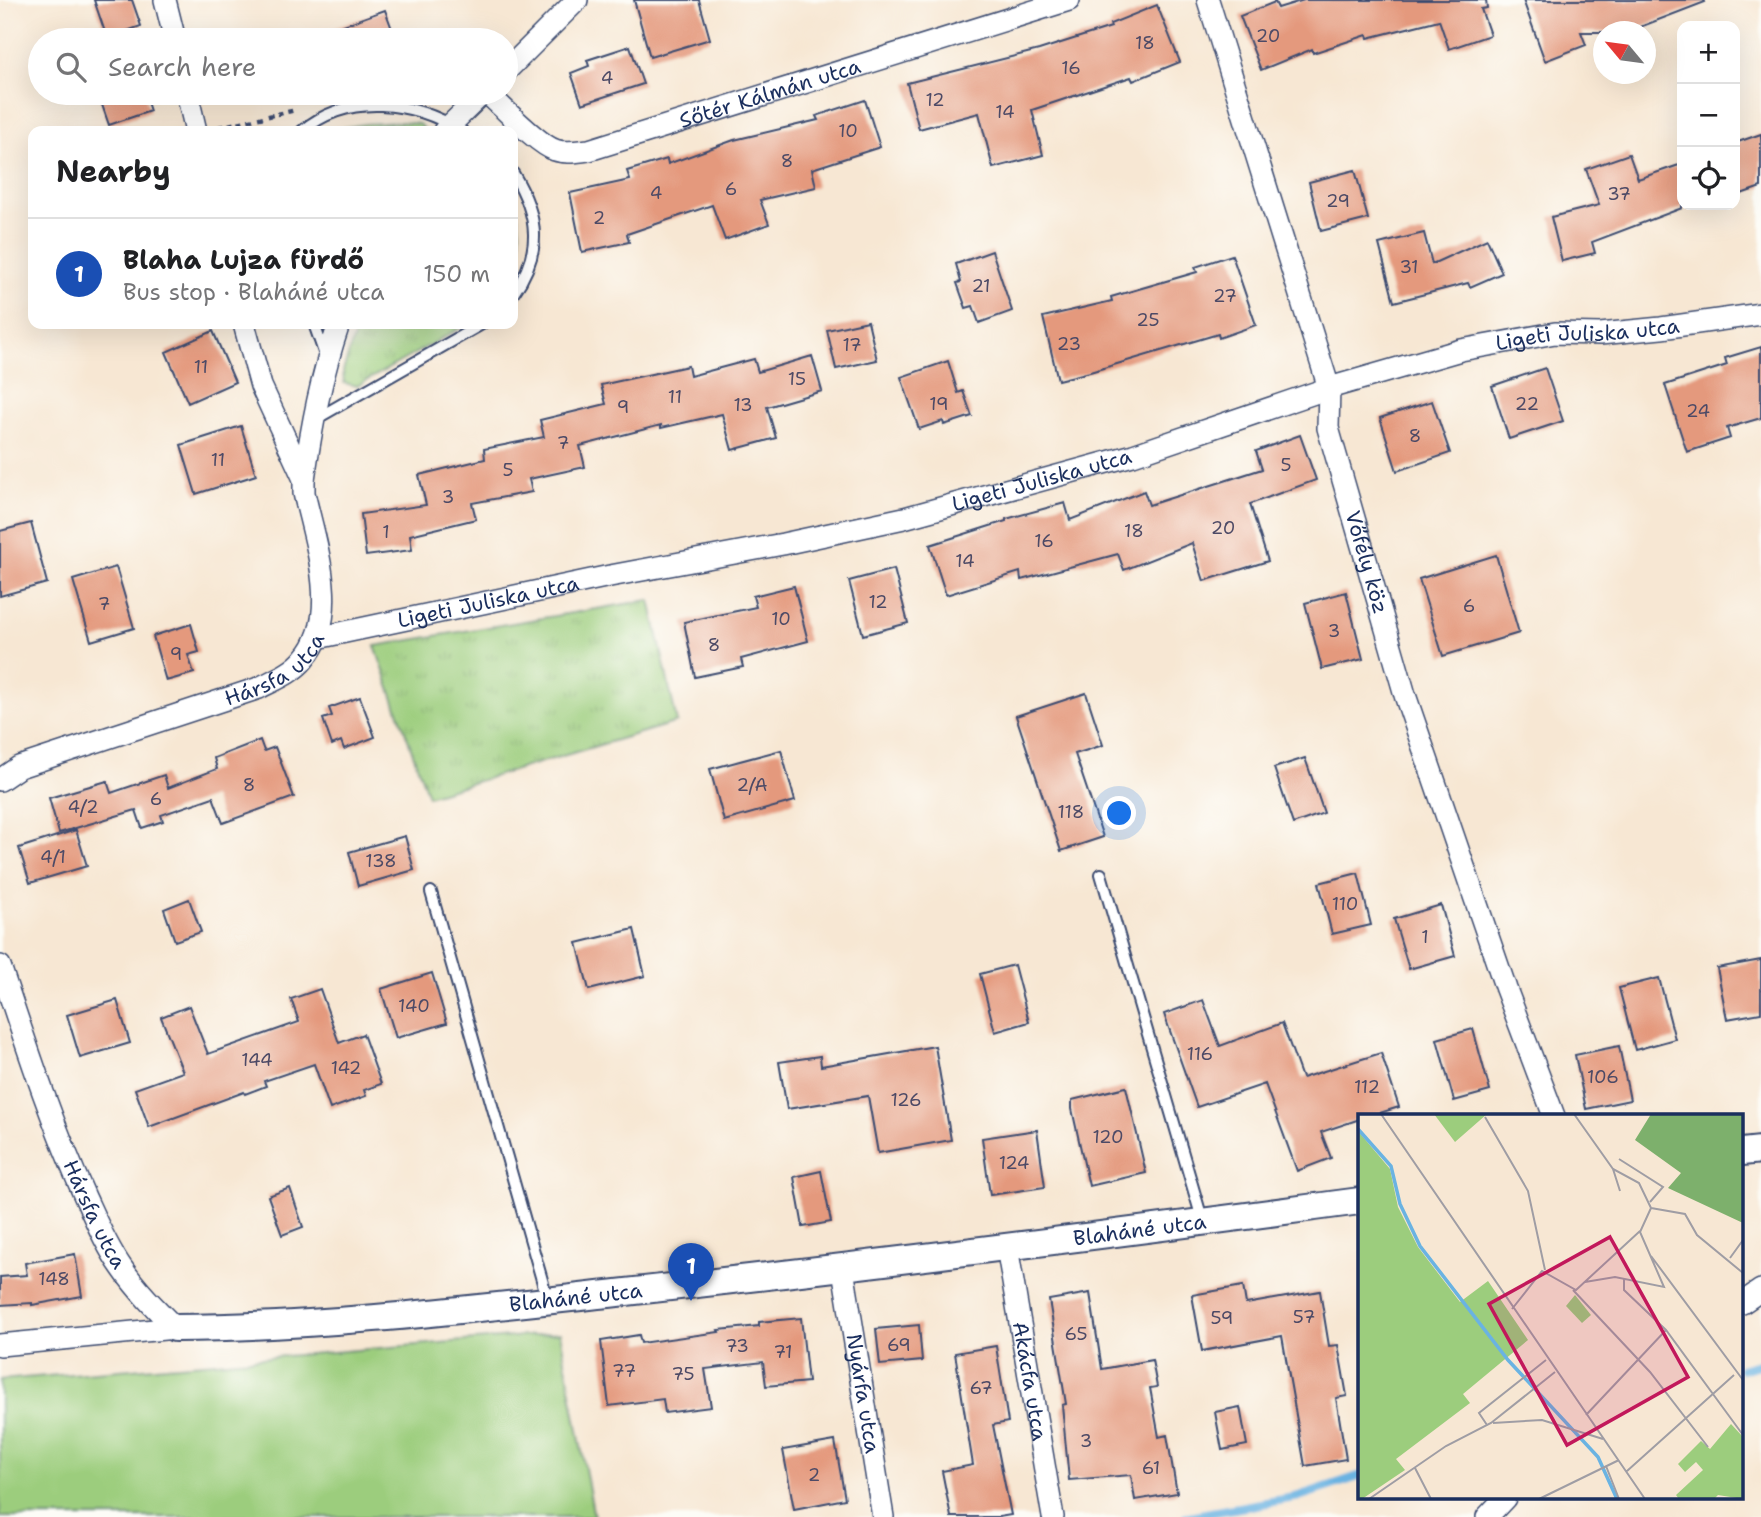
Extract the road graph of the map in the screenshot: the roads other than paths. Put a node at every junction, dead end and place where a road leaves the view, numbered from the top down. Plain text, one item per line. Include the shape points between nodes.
1 (165, 0) edge
2 (578, 0) edge
3 (1069, 0) edge
4 (1208, 0) edge
5 (172, 28) edge
6 (518, 59) edge
7 (193, 105) edge
8 (387, 105) edge
9 (387, 105) edge
10 (474, 105) edge
11 (499, 105) edge
12 (202, 126) edge
13 (310, 126) edge
14 (447, 126) edge
15 (456, 126) edge
16 (518, 181) edge
17 (518, 288) edge
18 (1761, 314) edge
19 (245, 329) edge
20 (316, 329) edge
21 (337, 329) edge
22 (473, 329) edge
23 (327, 361) junction
24 (1329, 388) junction
25 (312, 421) junction
26 (304, 480) junction
27 (317, 638) junction
28 (0, 780) edge
29 (1101, 874) dead end
30 (431, 892) dead end
31 (0, 966) edge
32 (1553, 1114) edge
33 (1358, 1202) edge
34 (1203, 1222) junction
35 (1007, 1247) junction
36 (843, 1269) junction
37 (1761, 1290) edge
38 (548, 1301) junction
39 (1744, 1302) edge
40 (175, 1328) junction
41 (0, 1345) edge
42 (1503, 1500) edge
43 (883, 1517) edge
44 (1053, 1517) edge
45 (1487, 1517) edge

1 - 5 street
2 - 6 street
3 - 11 street, Sőtér Kálmán utca via 589,150 555,150
4 - 24 street, Vőfély köz
7 - 12 street
8 - 14 lane via 418,110
9 - 13 lane via 347,108
10 - 15 street
16 - 17 lane via 535,236 532,259
18 - 24 street, Ligeti Juliska utca via 1504,341
19 - 26 street, Hársfa utca via 261,386
20 - 23 lane
21 - 23 street
22 - 25 lane
23 - 25 street
24 - 27 street, Ligeti Juliska utca via 1133,455 904,518
24 - 32 street, Vőfély köz via 1328,428 1405,695
25 - 26 street
26 - 27 street, Hársfa utca via 323,585 324,611
27 - 28 street, Hársfa utca via 304,659 259,688 19,767
29 - 34 lane
30 - 38 lane
31 - 40 street, Hársfa utca via 40,1086 101,1231 121,1267
33 - 34 street, Blaháné utca
34 - 35 street, Blaháné utca
35 - 36 street, Blaháné utca
35 - 44 street, Akácfa utca
36 - 38 street, Blaháné utca
36 - 43 street, Nyárfa utca
37 - 39 street
38 - 40 street, Blaháné utca via 256,1327
40 - 41 street, Blaháné utca
42 - 45 street

